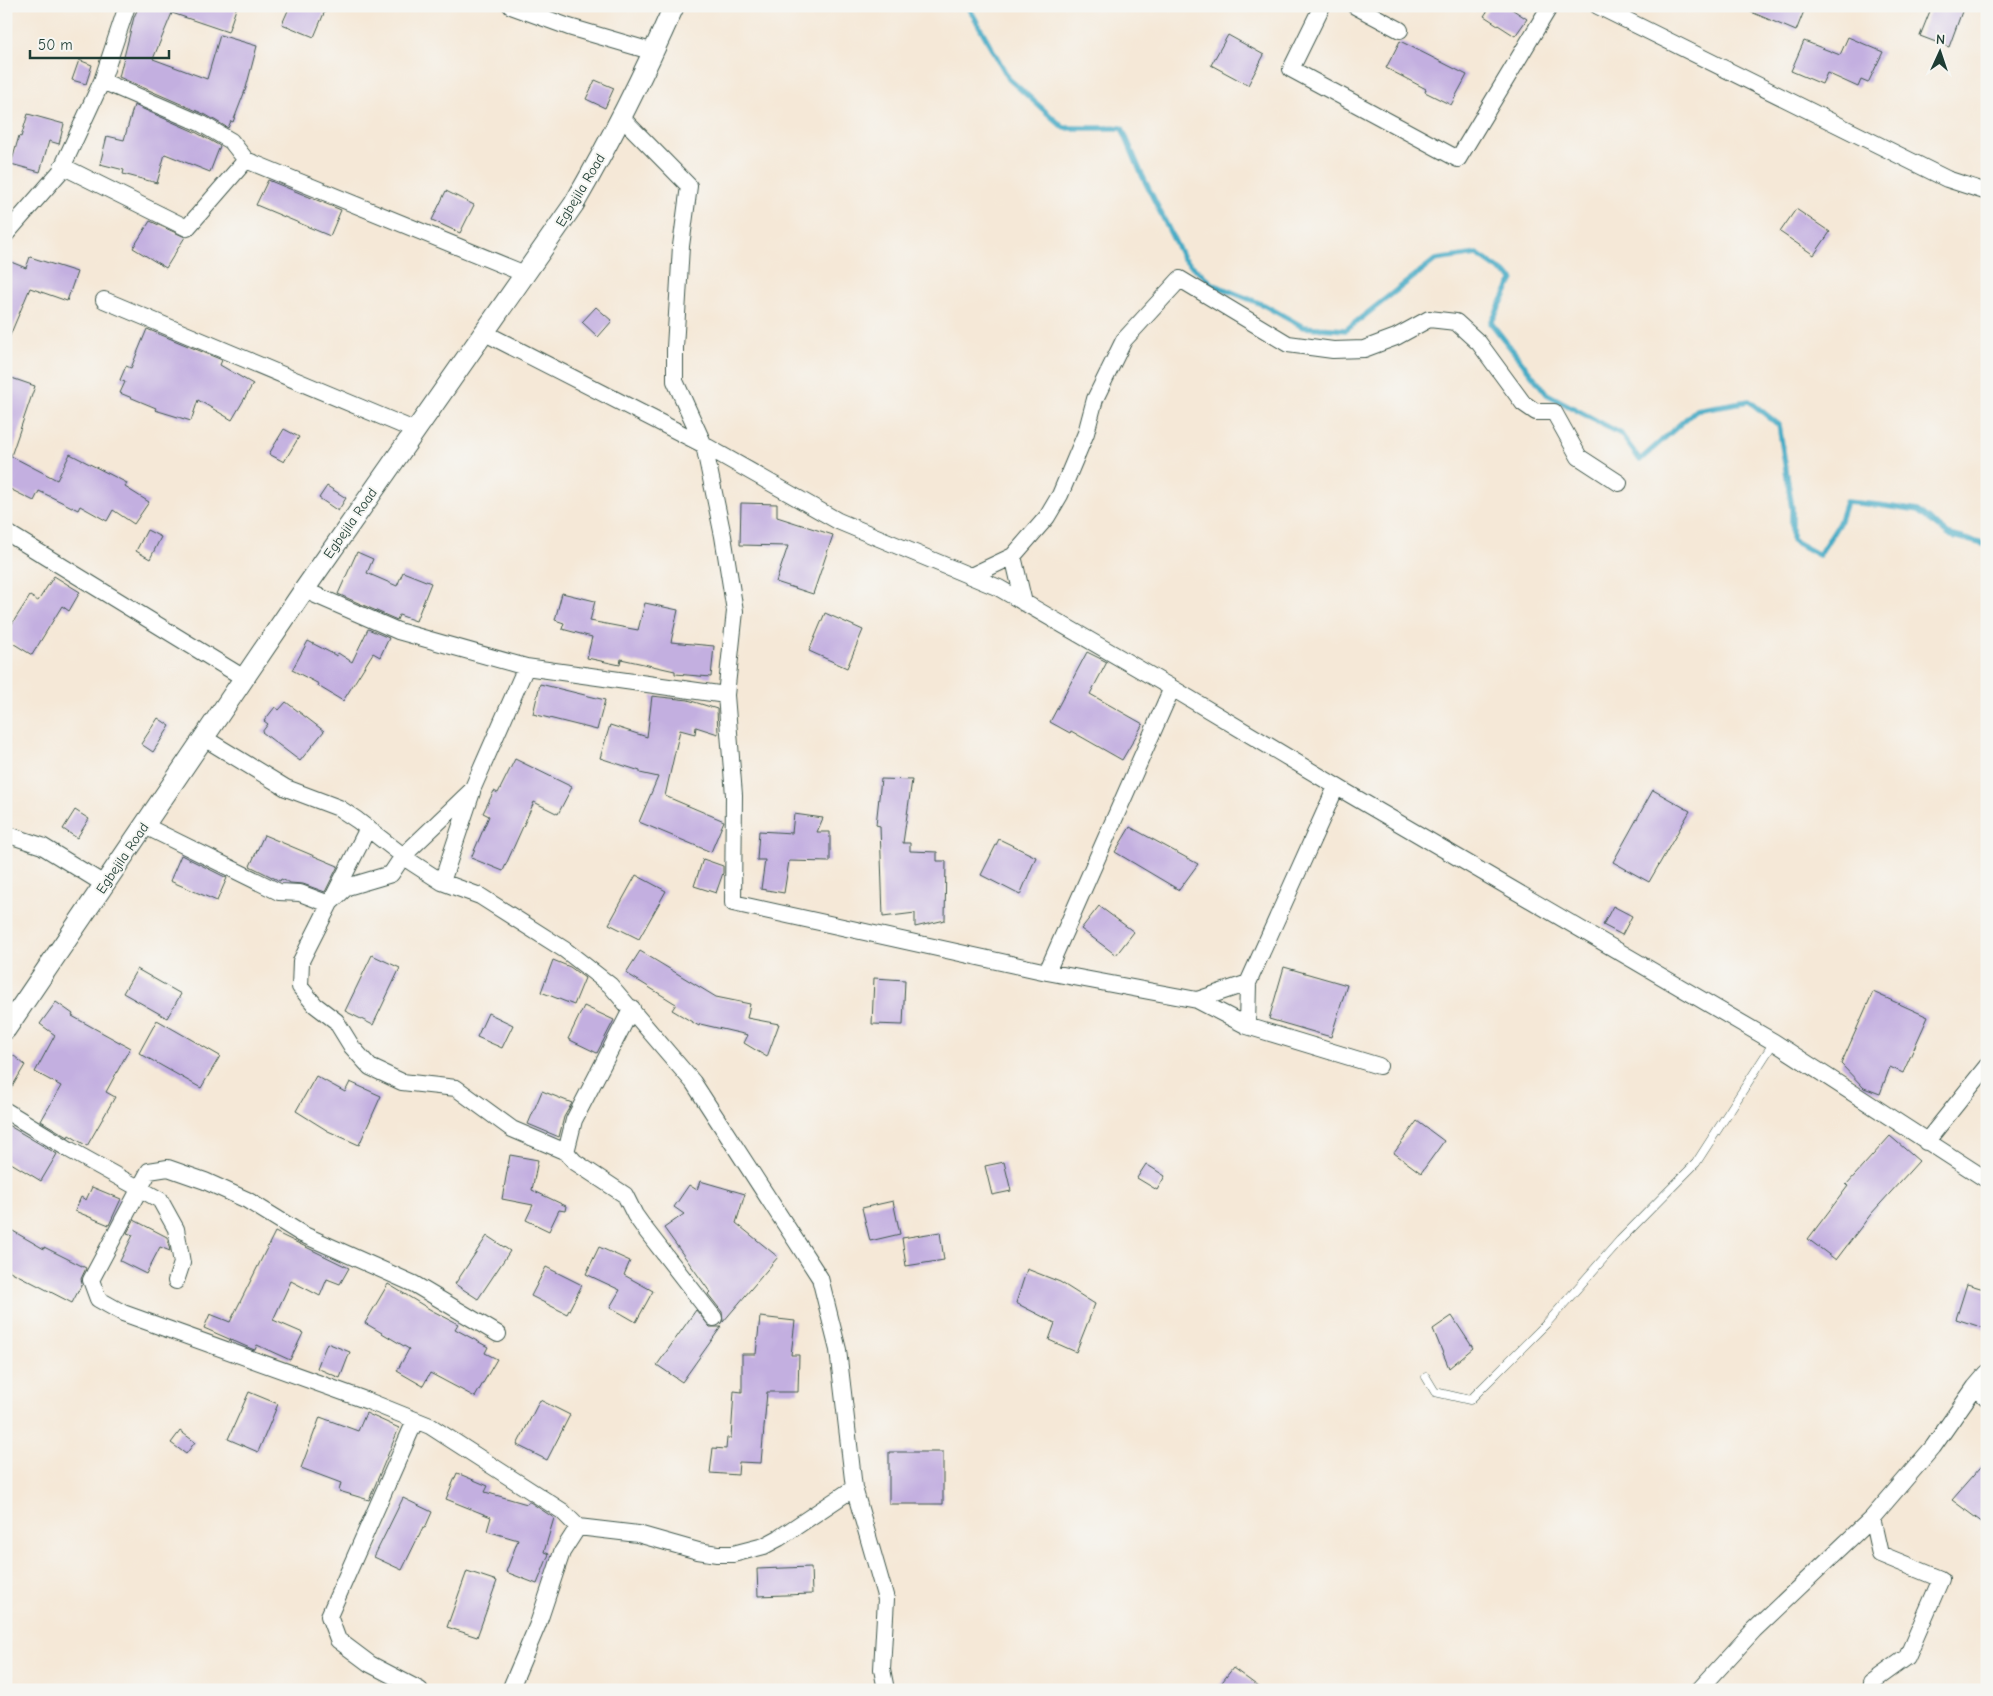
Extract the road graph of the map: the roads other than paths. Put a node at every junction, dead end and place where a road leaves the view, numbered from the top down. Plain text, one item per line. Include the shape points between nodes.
1 (127, 6) edge
2 (511, 6) edge
3 (674, 6) edge
4 (1322, 6) edge
5 (1355, 6) edge
6 (1550, 6) edge
7 (1598, 6) edge
8 (1400, 30) dead end
9 (654, 52) junction
10 (102, 81) junction
11 (621, 117) junction
12 (246, 160) junction
13 (62, 166) junction
14 (1987, 192) edge
15 (6, 234) edge
16 (525, 274) junction
17 (104, 300) dead end
18 (483, 332) junction
19 (414, 430) junction
20 (704, 445) junction
21 (1619, 483) dead end
22 (6, 532) edge
23 (1013, 556) junction
24 (971, 576) junction
25 (304, 590) junction
26 (1024, 603) junction
27 (526, 667) junction
28 (244, 678) junction
29 (1172, 688) junction
30 (726, 695) junction
31 (204, 738) junction
32 (1336, 787) junction
33 (472, 790) junction
34 (143, 826) junction
35 (368, 828) junction
36 (6, 834) edge
37 (404, 856) junction
38 (442, 882) junction
39 (104, 884) junction
40 (329, 904) junction
41 (1047, 972) junction
42 (1248, 983) junction
43 (1197, 1000) junction
44 (632, 1008) junction
45 (1247, 1026) junction
46 (6, 1029) edge
47 (1774, 1042) junction
48 (1379, 1066) dead end
49 (1987, 1066) edge
50 (6, 1111) edge
51 (1926, 1142) junction
52 (566, 1152) junction
53 (1987, 1180) edge
54 (139, 1188) junction
55 (176, 1280) dead end
56 (714, 1318) dead end
57 (498, 1334) dead end
58 (1987, 1373) edge
59 (1426, 1377) dead end
60 (1974, 1387) junction
61 (1987, 1398) edge
62 (415, 1421) junction
63 (854, 1488) junction
64 (1872, 1518) junction
65 (578, 1527) junction
66 (420, 1690) edge
67 (510, 1690) edge
68 (886, 1690) edge
69 (1699, 1690) edge
70 (1870, 1690) edge

1 - 10 street
2 - 9 street
3 - 9 street, Egbejila Road
4 - 6 street via 1291,69 1458,159
5 - 8 street
7 - 14 street via 1947,179
9 - 11 street, Egbejila Road
10 - 12 street via 202,124 231,140
10 - 13 street
11 - 16 street, Egbejila Road via 574,204
11 - 20 street via 689,186 681,246 676,381
12 - 13 street via 187,228
12 - 16 street
13 - 15 street
16 - 18 street, Egbejila Road
17 - 19 street
18 - 19 street, Egbejila Road
18 - 20 street
19 - 25 street, Egbejila Road
20 - 24 street via 838,521
20 - 30 street via 735,611
21 - 23 street via 1579,458 1554,412 1536,412 1523,403 1478,343 1456,322 1429,319 1396,337 1364,349 1333,350 1288,344 1180,278 1124,340 1095,399 1086,432 1060,495 1047,517
22 - 28 street
23 - 24 street
23 - 26 street
24 - 26 street
25 - 27 street via 398,631
25 - 28 street, Egbejila Road
26 - 29 street
27 - 30 street
27 - 33 street
28 - 31 street, Egbejila Road
29 - 32 street
29 - 41 street
30 - 41 street via 734,795 733,903
31 - 34 street, Egbejila Road
31 - 35 street via 286,788 339,808
32 - 42 street
32 - 47 street
33 - 37 street
33 - 38 street
34 - 39 street, Egbejila Road
34 - 40 street via 278,892 300,893
35 - 37 street
35 - 40 street
36 - 39 street via 42,846
37 - 38 street
37 - 40 street via 391,874 347,887
38 - 44 street via 480,896 565,950 610,985
39 - 46 street, Egbejila Road
40 - 52 street via 301,961 300,987 315,1005 336,1021 352,1048 370,1067 402,1082 456,1088 512,1129
41 - 43 street
42 - 43 street
42 - 45 street
43 - 45 street
44 - 52 street via 574,1120
44 - 63 street via 693,1082 820,1278 838,1350
45 - 48 street
47 - 51 street
47 - 59 lane via 1696,1163 1620,1240 1546,1324 1470,1400 1435,1392
49 - 51 street
50 - 54 street
51 - 53 street
52 - 56 street via 575,1162 625,1196 645,1229
54 - 55 street via 160,1200 176,1229 182,1263
54 - 57 street via 149,1171 168,1168 205,1181 246,1200 302,1234 414,1284
54 - 62 street via 91,1280 98,1299 123,1313
58 - 60 street
60 - 61 street
60 - 64 street via 1933,1446
62 - 65 street via 442,1433 535,1493 562,1511
62 - 66 street via 329,1616 338,1640 370,1664
63 - 65 street via 779,1538 764,1546 733,1554 698,1551 638,1534
63 - 68 street via 886,1599 882,1669
64 - 69 street via 1754,1630
64 - 70 street via 1880,1554 1941,1579 1907,1657 1871,1683
65 - 67 street via 562,1552 538,1624

